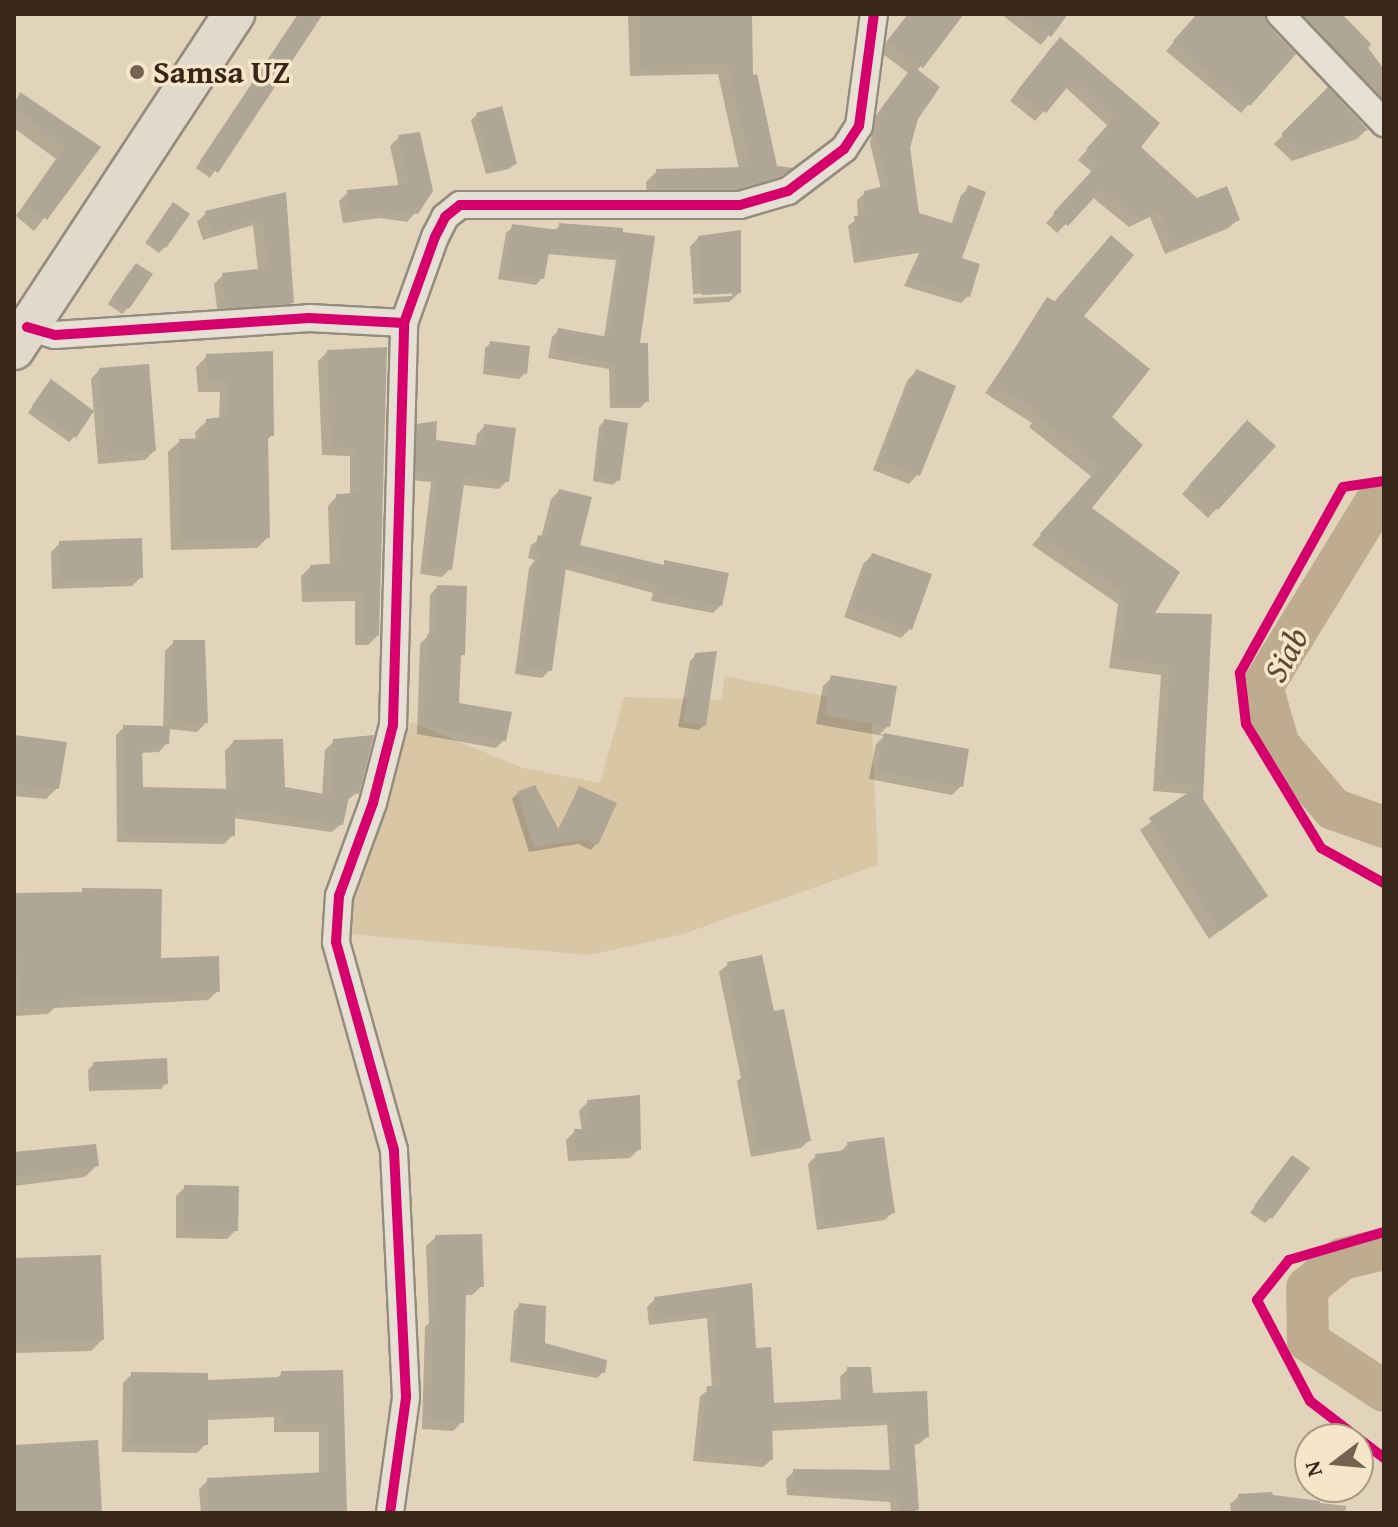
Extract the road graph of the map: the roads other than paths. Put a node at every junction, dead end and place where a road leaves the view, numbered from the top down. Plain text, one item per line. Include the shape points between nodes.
1 (234, 14) edge
2 (874, 14) edge
3 (1280, 14) edge
4 (1384, 123) edge
5 (404, 323) junction
6 (21, 338) edge
7 (390, 1513) edge

1 - 6 main road
2 - 5 street via 859,126 844,149 788,191 740,205 460,205 445,217 435,237
3 - 4 street
5 - 6 street via 309,318
5 - 7 street via 393,725 373,803 339,896 336,942 394,1150 406,1397

